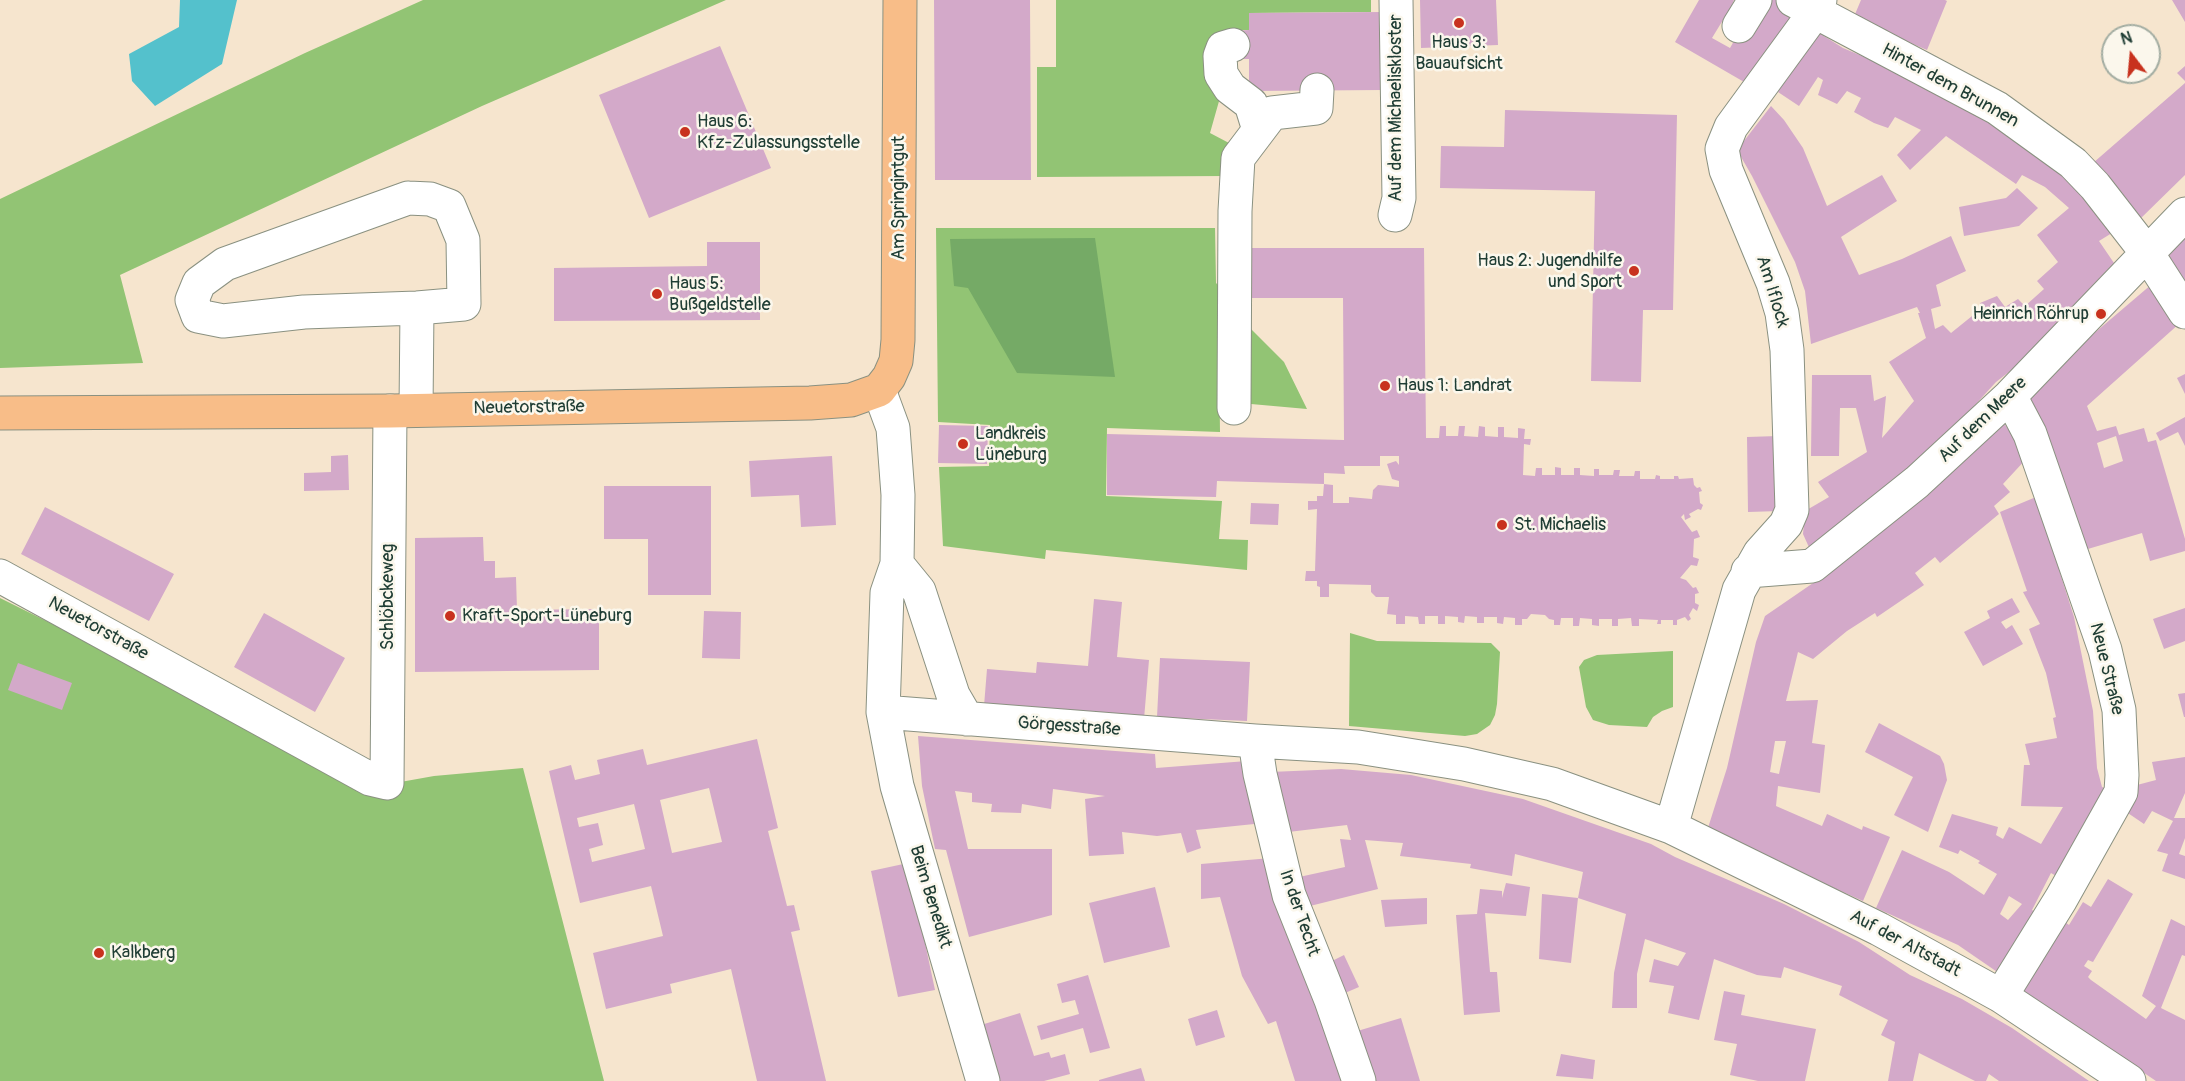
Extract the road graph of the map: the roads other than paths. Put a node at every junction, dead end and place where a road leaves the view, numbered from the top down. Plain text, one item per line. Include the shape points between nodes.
1 (900, 0) edge
2 (1396, 0) edge
3 (1809, 4) edge
4 (1233, 45) dead end
5 (1317, 90) dead end
6 (1259, 130) junction
7 (2185, 214) edge
8 (1395, 215) dead end
9 (2147, 253) junction
10 (417, 308) junction
11 (2185, 312) edge
12 (879, 390) junction
13 (2010, 396) junction
14 (1234, 408) dead end
15 (403, 410) junction
16 (0, 413) edge
17 (897, 564) junction
18 (0, 576) edge
19 (1743, 580) junction
20 (883, 712) junction
21 (968, 719) junction
22 (1255, 741) junction
23 (387, 783) joint
24 (1671, 827) junction
25 (2001, 996) junction
26 (983, 1081) edge
27 (1359, 1081) edge
28 (2129, 1081) edge

1 - 12 main road, Am Springintgut via 898,340 890,377
2 - 8 street, Auf dem Michaeliskloster via 1400,198
3 - 9 street, Hinter dem Brunnen via 2025,127 2073,163
3 - 19 street, Am Iflock via 1731,127 1722,149 1726,170 1773,283 1788,351 1792,510 1786,524
4 - 6 street via 1223,48 1221,74 1230,88 1251,104
5 - 6 street via 1316,108 1272,113
6 - 14 street via 1238,158
7 - 9 street, Auf dem Meere
9 - 11 street, Hinter dem Brunnen
9 - 13 street, Auf dem Meere
10 - 10 street via 464,304 463,240 449,206 430,199 408,198 225,264 200,283 192,300 198,316 223,321 304,312
10 - 15 street, Schlöbckeweg
12 - 15 main road, Neuetorstraße via 851,400 810,403
12 - 17 street via 893,428 898,495
13 - 19 street, Auf dem Meere via 1917,482 1812,566
13 - 25 street, Neue Straße via 2030,434 2105,650 2119,710 2122,775 2121,792 2061,900
15 - 16 main road, Neuetorstraße
15 - 23 street, Schlöbckeweg
17 - 20 street via 887,593
17 - 21 street via 919,591 953,695
18 - 23 street, Neuetorstraße via 370,778
19 - 24 street
20 - 21 street, Görgesstraße
20 - 26 street, Beim Benedikt via 897,786
21 - 22 street, Görgesstraße
22 - 24 street, Görgesstraße via 1358,747 1464,764 1552,784
22 - 27 street, In der Techt via 1289,895
24 - 25 street, Auf der Altstadt via 1879,929
25 - 28 street, Auf der Altstadt

